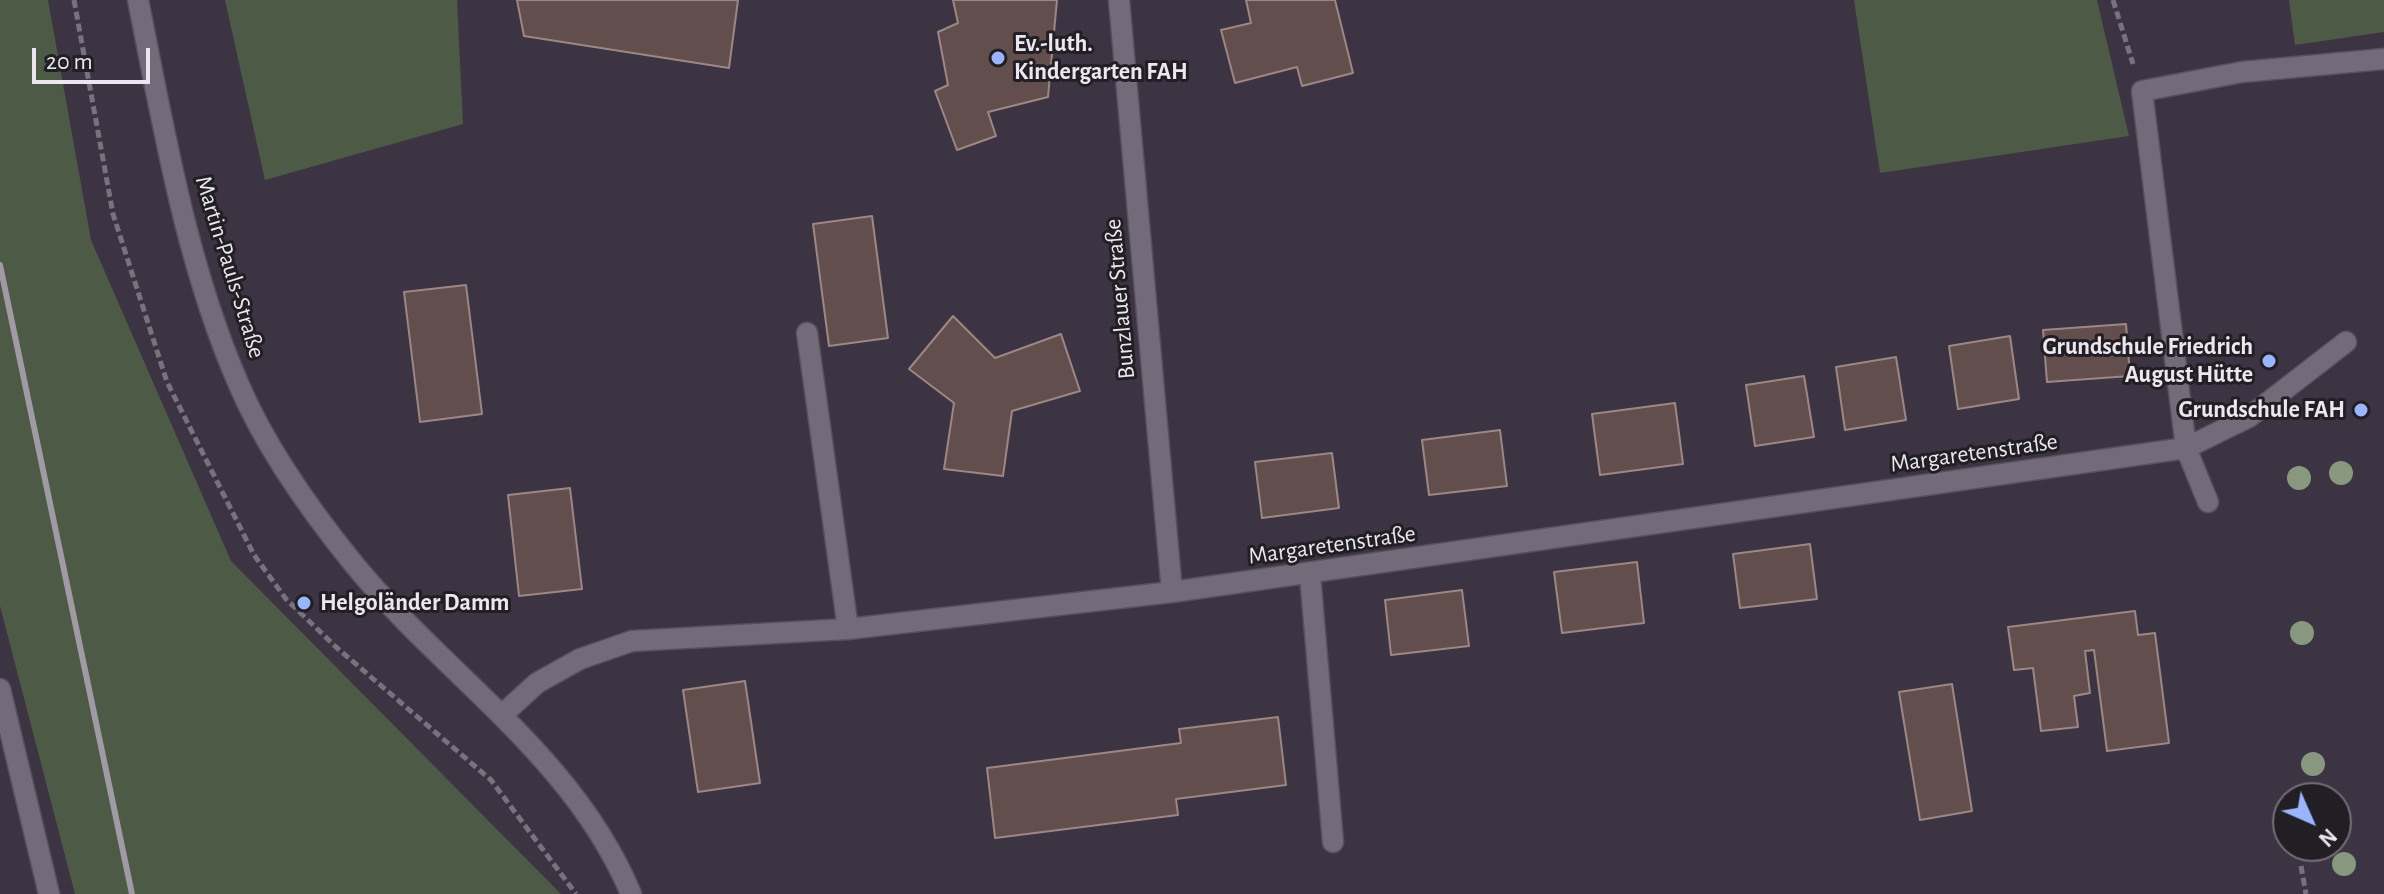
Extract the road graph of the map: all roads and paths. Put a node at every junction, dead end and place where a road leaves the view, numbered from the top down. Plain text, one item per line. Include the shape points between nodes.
1 (138, 0) edge
2 (1119, 0) edge
3 (2113, 0) edge
4 (2384, 59) edge
5 (2142, 91) junction
6 (807, 333) dead end
7 (2346, 342) dead end
8 (2186, 448) junction
9 (2208, 502) dead end
10 (1310, 575) junction
11 (1172, 592) junction
12 (848, 629) junction
13 (0, 689) edge
14 (503, 714) junction
15 (1333, 842) dead end
16 (2301, 866) dead end
17 (49, 894) edge
18 (631, 894) edge
19 (2306, 894) edge

1 - 14 street, Martin-Pauls-Straße via 183,209 239,387 276,452 354,564
2 - 11 street, Bunzlauer Straße
3 - 5 path
4 - 5 street via 2242,72
5 - 8 street
6 - 12 street
7 - 8 street, Margaretenstraße via 2249,417
8 - 9 street
8 - 10 street, Margaretenstraße
10 - 11 street, Margaretenstraße
10 - 15 street
11 - 12 street, Margaretenstraße
12 - 14 street, Margaretenstraße via 632,641 580,659 537,683
13 - 17 street
14 - 18 street, Martin-Pauls-Straße via 581,803
16 - 19 path

